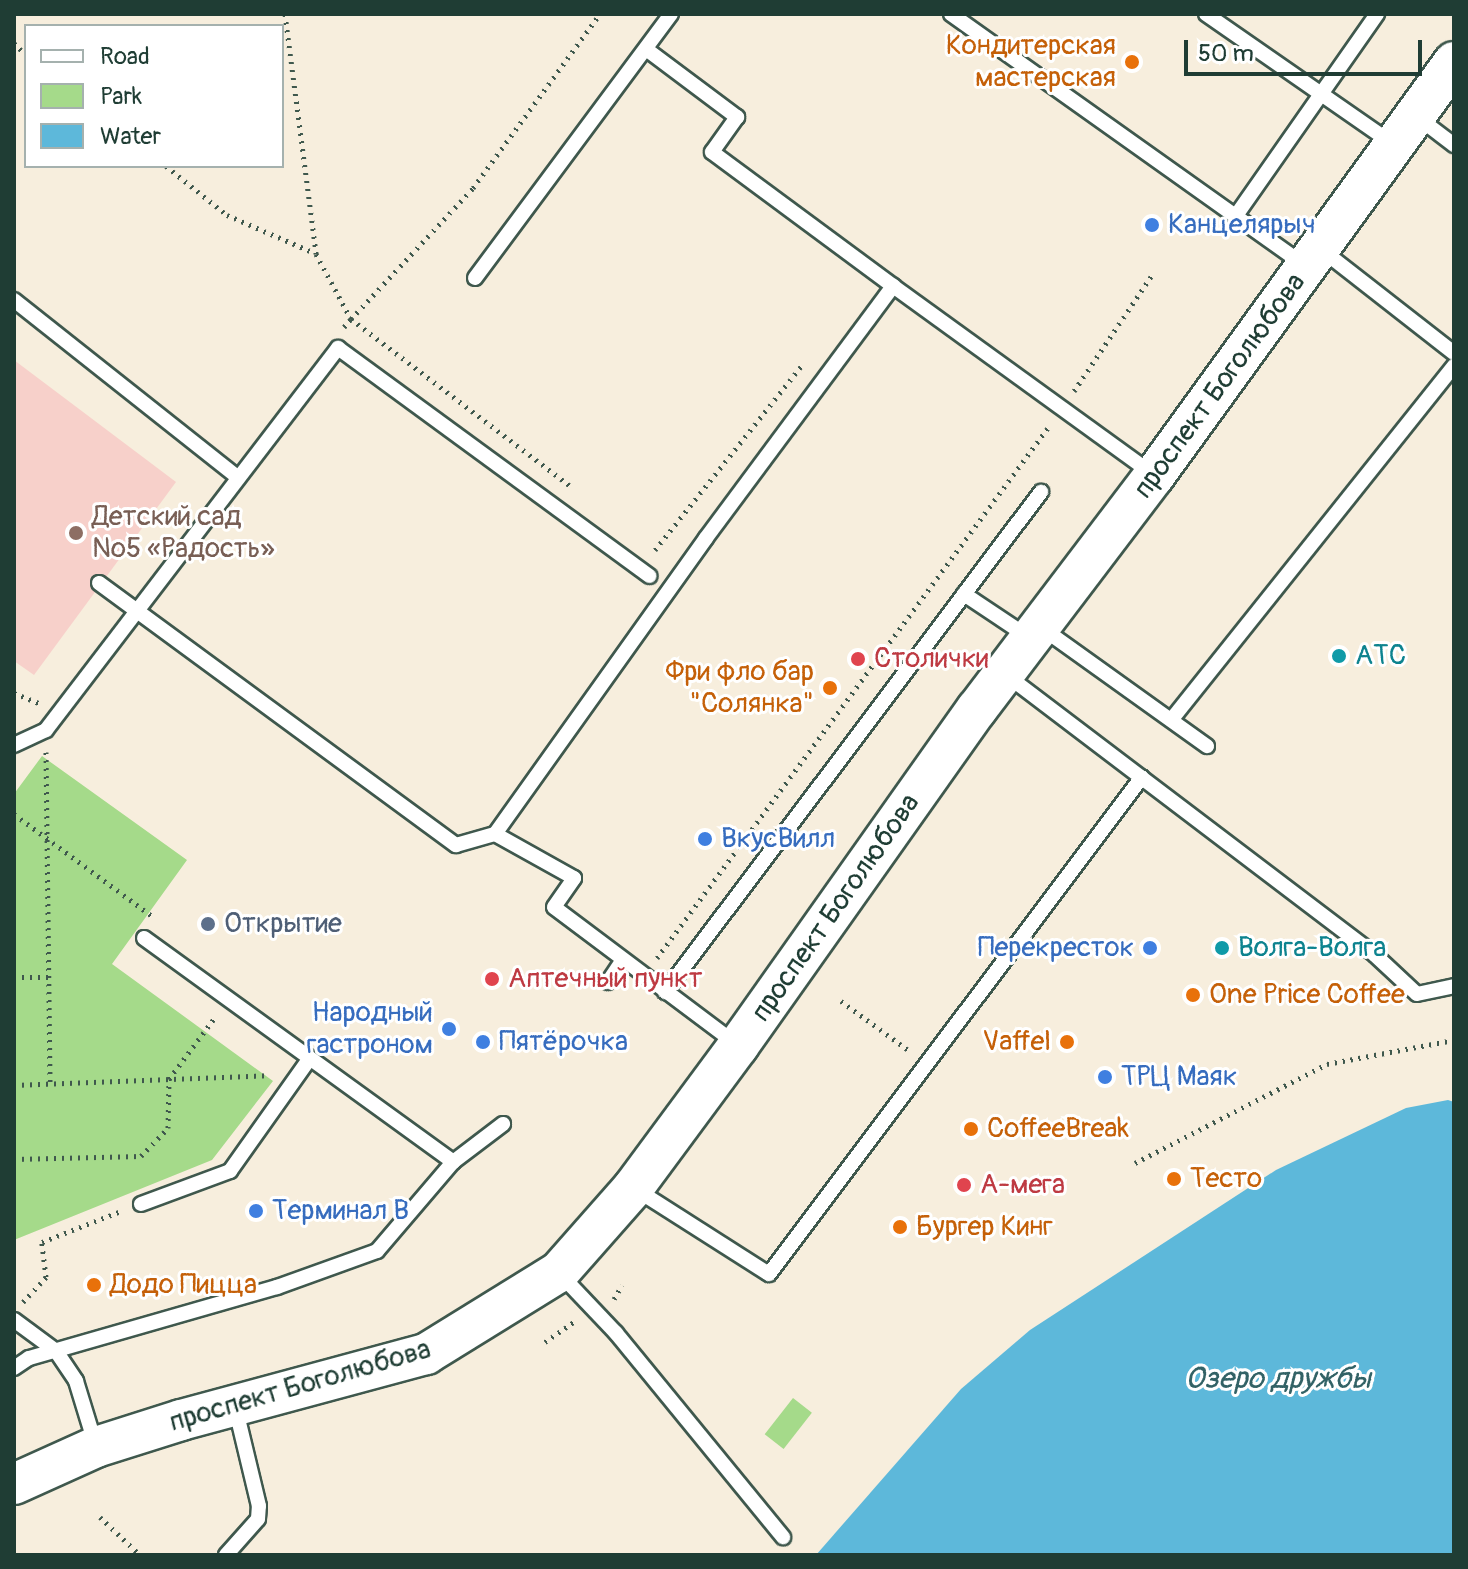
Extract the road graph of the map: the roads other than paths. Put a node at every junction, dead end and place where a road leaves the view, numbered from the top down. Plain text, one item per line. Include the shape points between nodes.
1 (671, 14) edge
2 (951, 14) edge
3 (1206, 14) edge
4 (1377, 14) edge
5 (646, 49) junction
6 (1454, 62) edge
7 (1320, 95) junction
8 (1405, 131) junction
9 (1454, 145) edge
10 (1235, 217) junction
11 (1314, 259) junction
12 (475, 278) dead end
13 (893, 286) junction
14 (14, 300) edge
15 (1454, 353) edge
16 (1454, 366) edge
17 (236, 476) junction
18 (1154, 476) junction
19 (1041, 492) dead end
20 (649, 576) dead end
21 (99, 583) dead end
22 (964, 594) junction
23 (137, 610) junction
24 (1035, 632) junction
25 (1004, 673) junction
26 (1172, 719) junction
27 (14, 745) edge
28 (1207, 746) dead end
29 (1142, 777) junction
30 (495, 834) junction
31 (144, 938) road end
32 (622, 961) junction
33 (608, 982) dead end
34 (1454, 986) edge
35 (665, 992) junction
36 (738, 1046) junction
37 (310, 1058) junction
38 (503, 1124) dead end
39 (453, 1162) junction
40 (633, 1188) junction
41 (141, 1204) road end
42 (559, 1272) junction
43 (14, 1320) edge
44 (56, 1351) junction
45 (14, 1368) edge
46 (235, 1406) junction
47 (96, 1447) junction
48 (14, 1484) edge
49 (783, 1537) dead end
50 (226, 1555) edge

1 - 5 lane
2 - 10 lane
3 - 7 lane
4 - 7 lane
5 - 12 lane
5 - 13 lane via 737,117 712,152
6 - 8 main road, проспект Боголюбова
7 - 8 lane
7 - 10 lane
8 - 9 lane
8 - 11 main road, проспект Боголюбова
10 - 11 lane
11 - 15 lane
11 - 18 main road, проспект Боголюбова
13 - 18 lane
13 - 30 lane
14 - 17 lane
16 - 26 lane
17 - 20 lane via 338,348
17 - 23 lane
18 - 24 main road, проспект Боголюбова
19 - 22 lane
21 - 23 lane
22 - 24 lane
22 - 35 lane
23 - 27 lane via 46,730
23 - 30 lane via 456,845
24 - 25 main road, проспект Боголюбова
24 - 26 lane
25 - 29 lane
25 - 36 main road, проспект Боголюбова
26 - 28 lane
29 - 34 lane via 1375,955 1417,994
29 - 40 lane via 769,1274
30 - 32 lane via 574,878 554,907
31 - 37 lane
32 - 33 lane
32 - 35 lane
35 - 36 lane
36 - 40 main road, проспект Боголюбова
37 - 39 lane
37 - 41 lane via 230,1171
38 - 39 lane
39 - 44 lane via 377,1251 277,1287
40 - 42 main road, проспект Боголюбова
42 - 46 main road, проспект Боголюбова via 426,1354
42 - 49 lane via 616,1333
43 - 44 lane
44 - 45 lane
44 - 47 lane via 76,1381
46 - 47 main road, проспект Боголюбова
46 - 50 lane via 259,1506 258,1519
47 - 48 main road, проспект Боголюбова

